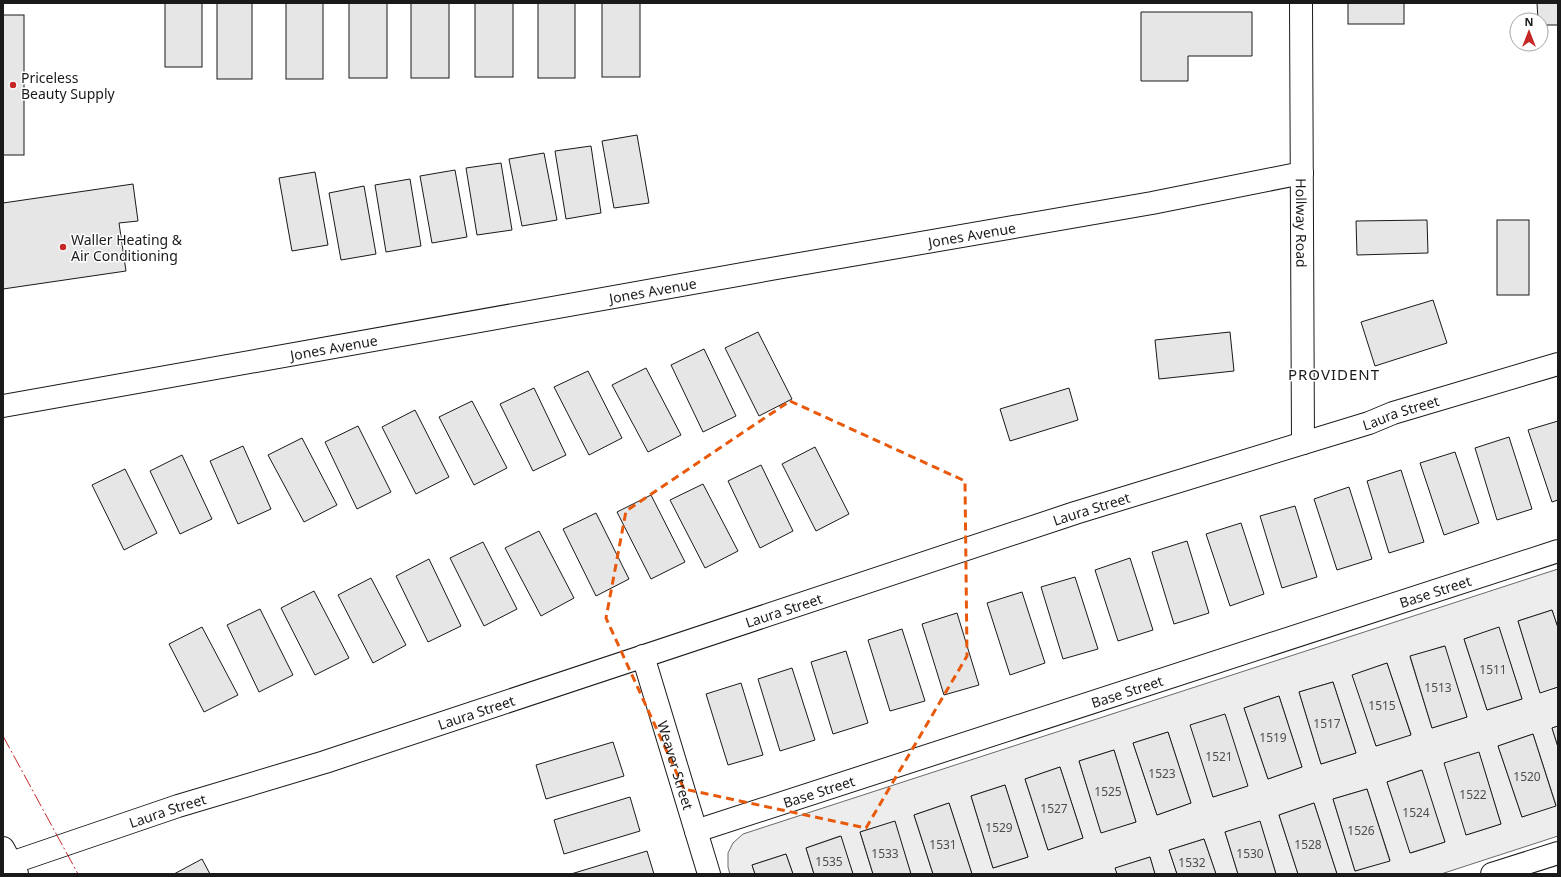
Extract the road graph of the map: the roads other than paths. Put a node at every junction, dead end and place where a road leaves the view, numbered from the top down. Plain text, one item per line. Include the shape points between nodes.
1 (1301, 3) edge
2 (1302, 173) junction
3 (1558, 364) edge
4 (3, 406) edge
5 (1303, 443) junction
6 (1558, 551) edge
7 (643, 656) junction
8 (696, 831) junction
9 (1558, 853) edge
10 (10, 862) edge
11 (709, 874) edge
12 (1492, 874) edge

1 - 2 street, Hollway Road
2 - 4 street, Jones Avenue via 1144,204
2 - 5 street, Hollway Road
3 - 5 street, Laura Street via 1393,413
5 - 7 street, Laura Street via 1075,513
6 - 8 street, Base Street
7 - 8 street, Weaver Street
7 - 10 street, Laura Street via 325,762 178,806
8 - 11 street, Weaver Street
9 - 12 street

